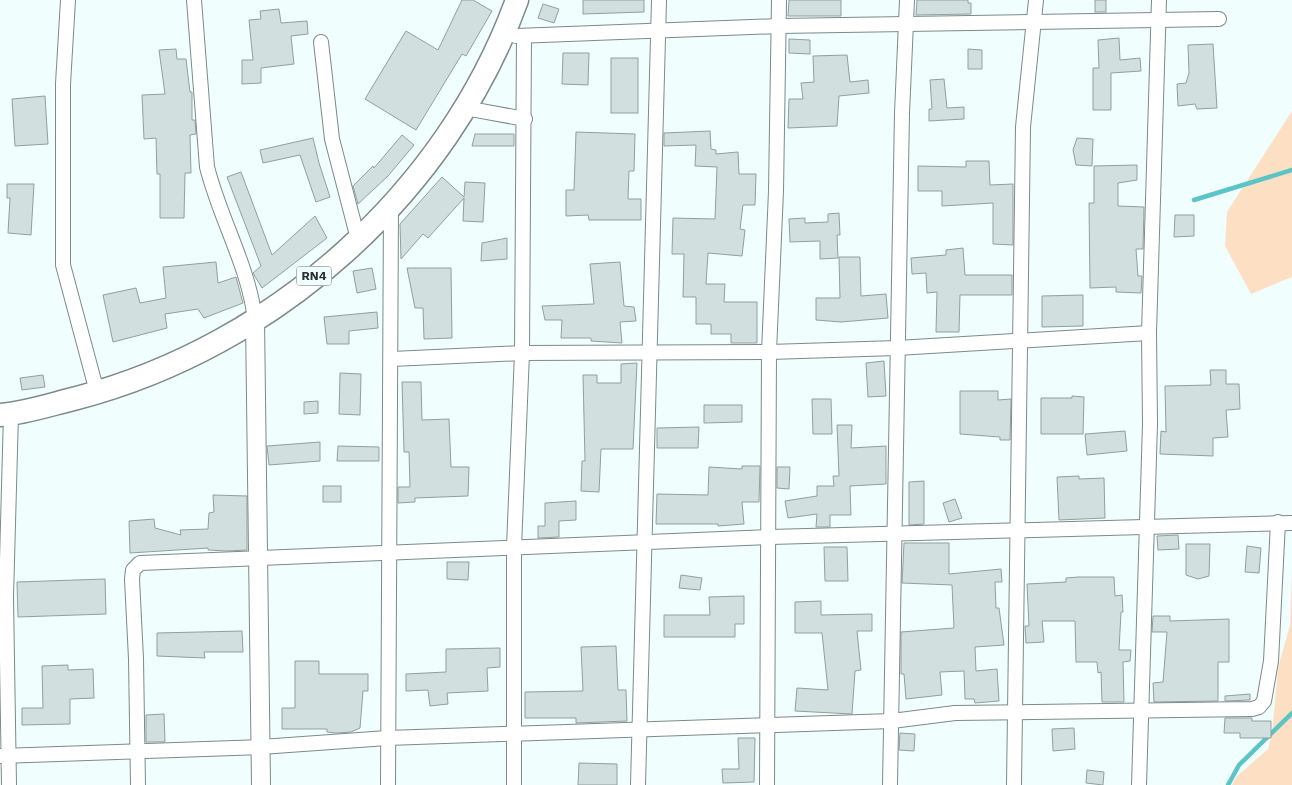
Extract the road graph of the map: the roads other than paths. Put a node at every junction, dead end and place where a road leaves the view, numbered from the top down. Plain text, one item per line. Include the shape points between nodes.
1 (68, 0) edge
2 (194, 0) edge
3 (517, 0) edge
4 (659, 0) edge
5 (779, 0) edge
6 (907, 0) edge
7 (1036, 0) edge
8 (1159, 0) edge
9 (1219, 19) dead end
10 (1159, 20) junction
11 (1033, 22) junction
12 (907, 24) junction
13 (778, 26) junction
14 (658, 32) junction
15 (513, 36) junction
16 (321, 42) dead end
17 (465, 108) junction
18 (525, 119) junction
19 (391, 206) junction
20 (358, 239) junction
21 (255, 320) junction
22 (1149, 334) junction
23 (1020, 339) junction
24 (897, 348) junction
25 (769, 352) junction
26 (522, 353) junction
27 (650, 353) junction
28 (392, 360) junction
29 (97, 392) junction
30 (6, 414) edge
31 (1278, 522) junction
32 (1292, 523) edge
33 (1146, 527) junction
34 (1017, 530) junction
35 (895, 534) junction
36 (770, 537) junction
37 (644, 543) junction
38 (514, 547) junction
39 (388, 551) junction
40 (257, 557) junction
41 (3, 598) edge
42 (4, 699) edge
43 (1140, 711) junction
44 (1013, 713) junction
45 (892, 720) junction
46 (768, 725) junction
47 (638, 730) junction
48 (514, 734) junction
49 (387, 738) junction
50 (261, 746) junction
51 (139, 751) junction
52 (4, 755) edge
53 (9, 785) edge
54 (138, 785) edge
55 (261, 785) edge
56 (388, 785) edge
57 (514, 785) edge
58 (638, 785) edge
59 (767, 785) edge
60 (890, 785) edge
61 (1014, 785) edge
62 (1139, 785) edge

1 - 29 street via 63,84 63,265
2 - 21 street via 207,168 252,294
3 - 15 highway, RN4
4 - 14 street
5 - 13 street
6 - 12 street
7 - 11 street
8 - 10 street
9 - 10 street
10 - 11 street
10 - 22 street
11 - 12 street
11 - 23 street via 1023,127
12 - 13 street
12 - 24 street
13 - 14 street
13 - 25 street via 776,191
14 - 15 street
14 - 27 street
15 - 17 highway, RN4
15 - 18 street
16 - 20 street via 332,139
17 - 18 street
17 - 19 highway, RN4 via 423,169
18 - 26 street
19 - 20 highway, RN4
19 - 28 street
20 - 21 highway, RN4 via 304,285
21 - 29 highway, RN4 via 183,360
21 - 40 street
22 - 23 street
22 - 33 street
23 - 24 street
23 - 34 street
24 - 25 street
24 - 35 street
25 - 27 street
25 - 36 street
26 - 27 street
26 - 28 street
26 - 38 street
27 - 37 street
28 - 39 street
29 - 30 highway, RN4
30 - 41 street
31 - 32 street
31 - 33 street
31 - 43 street via 1271,661 1264,701 1252,710
33 - 34 street
33 - 43 street
34 - 35 street
34 - 44 street
35 - 36 street
35 - 45 street
36 - 37 street
36 - 46 street
37 - 38 street
37 - 47 street
38 - 39 street
38 - 48 street
39 - 40 street
39 - 49 street
40 - 50 street
40 - 51 street via 140,563 133,570
41 - 42 street
42 - 52 street
43 - 44 street
43 - 62 street
44 - 45 street via 955,713
44 - 61 street
45 - 46 street
45 - 60 street
46 - 47 street
46 - 59 street
47 - 48 street
47 - 58 street
48 - 49 street
48 - 57 street
49 - 50 street
49 - 56 street
50 - 51 street
50 - 55 street
51 - 52 street
51 - 54 street
52 - 53 street

